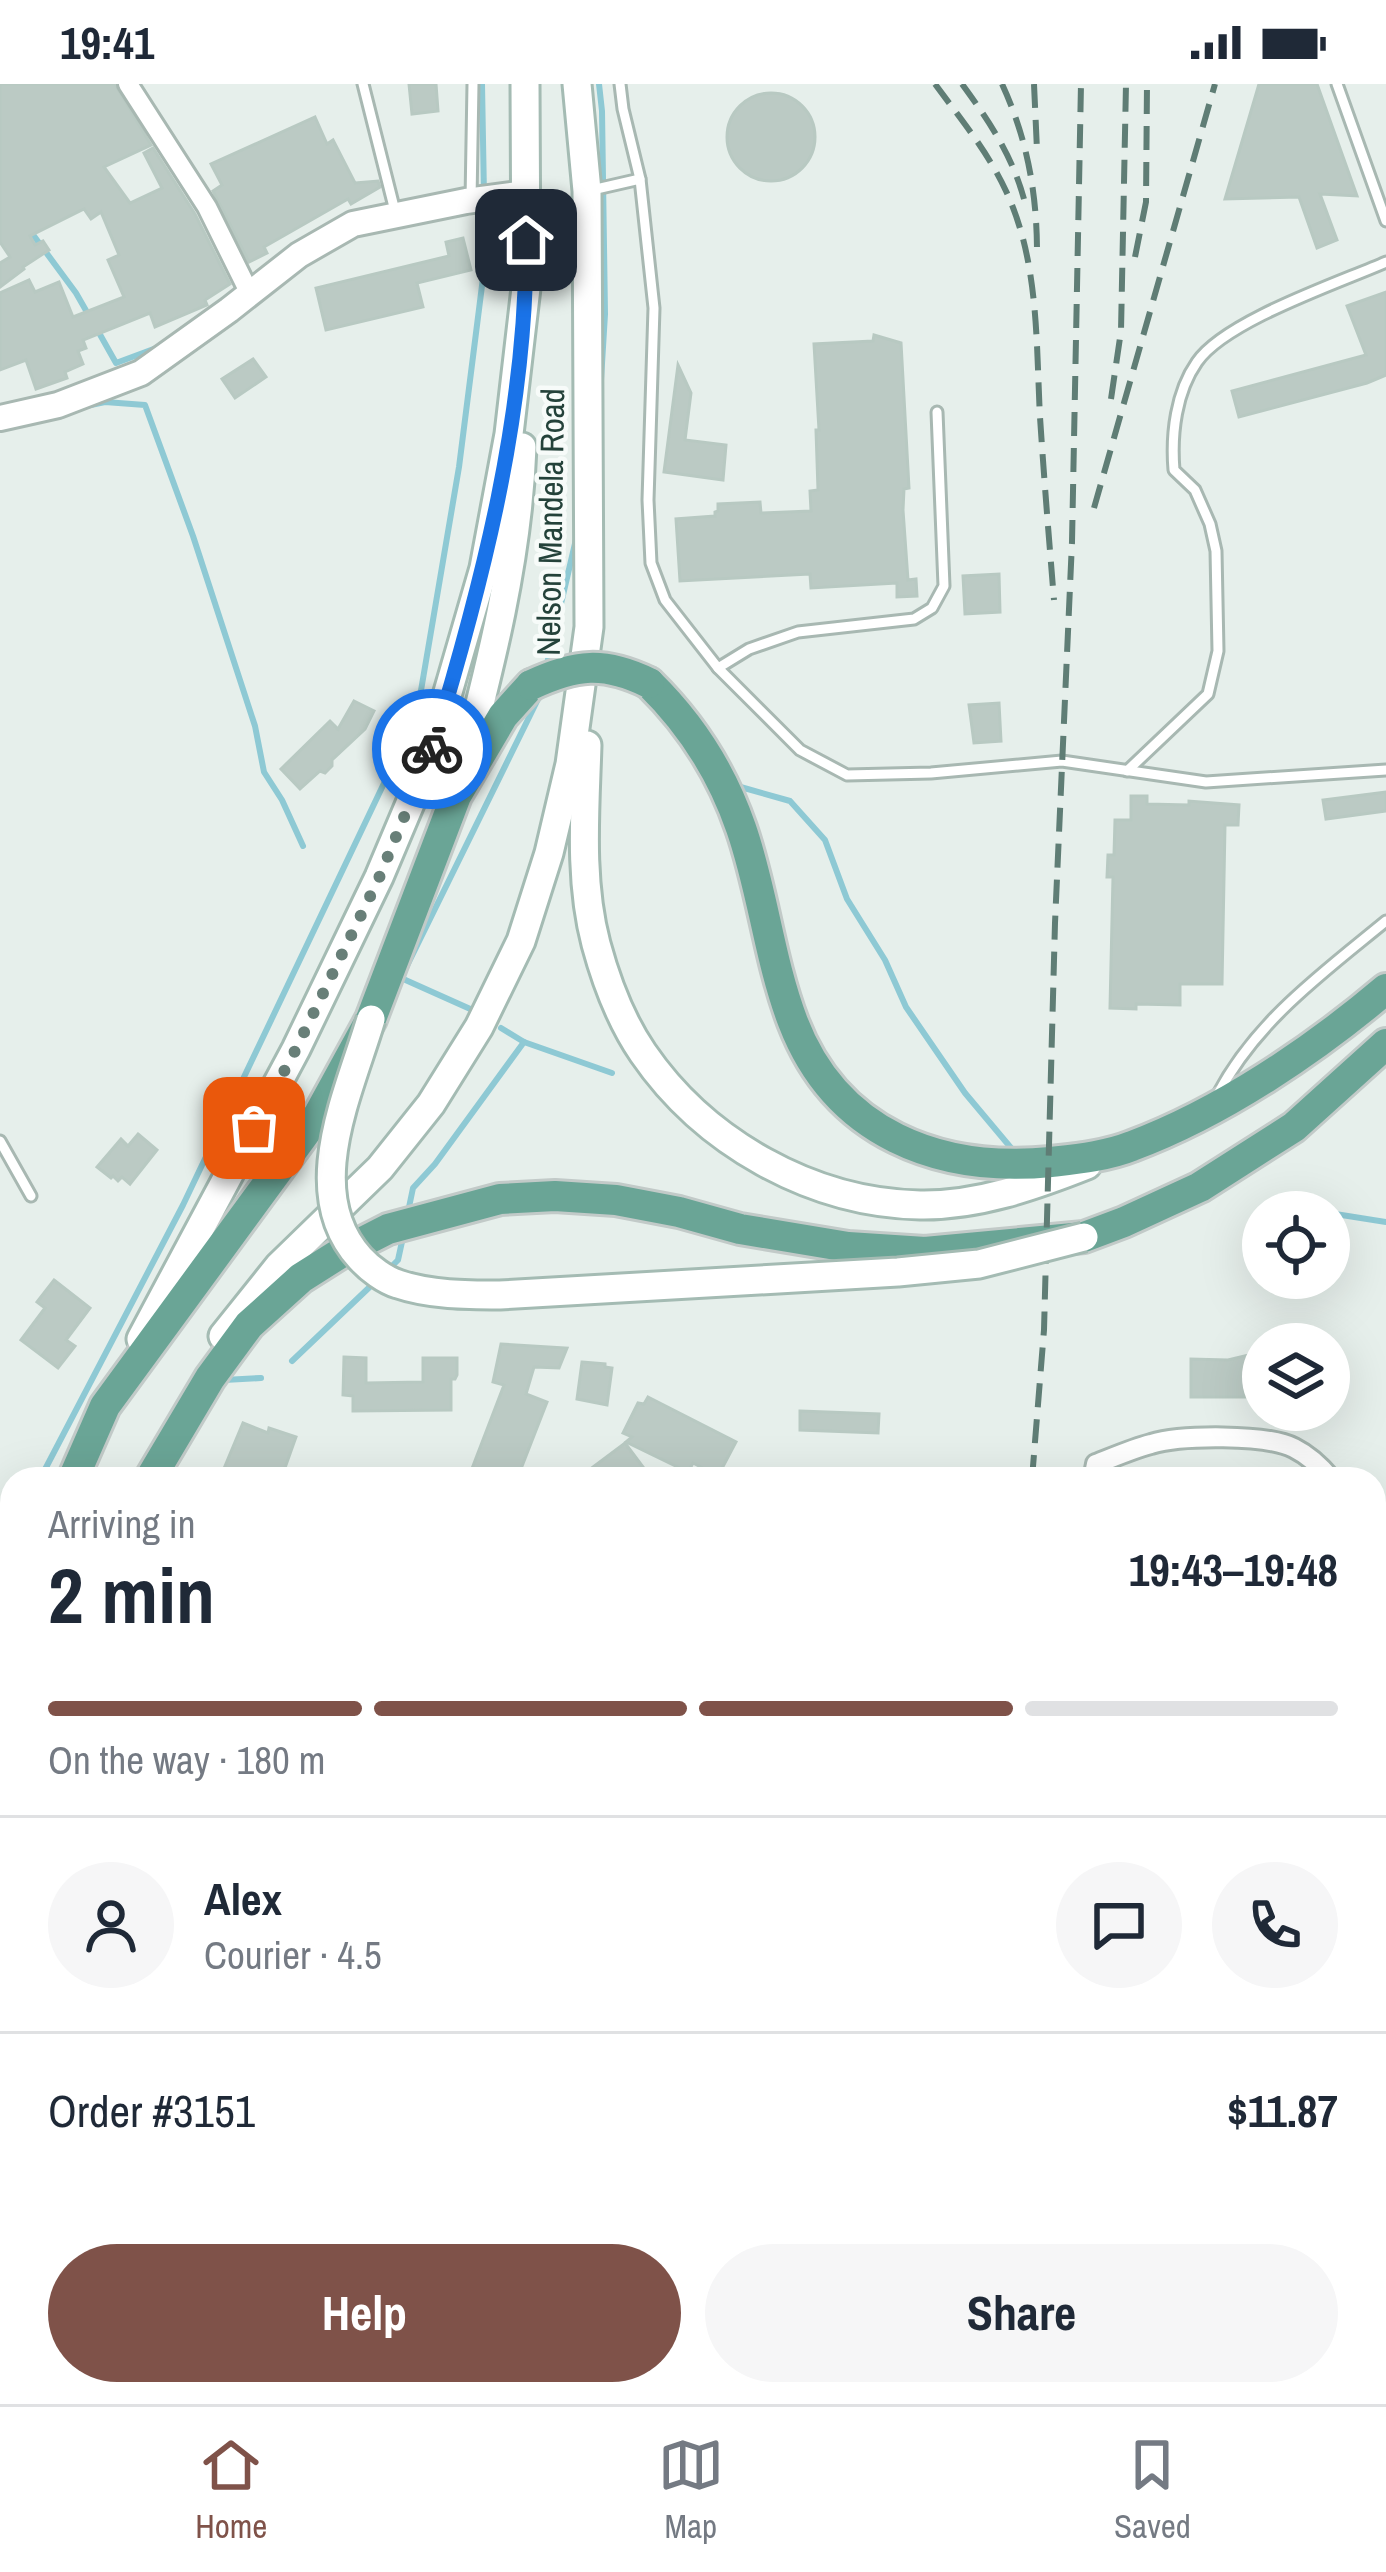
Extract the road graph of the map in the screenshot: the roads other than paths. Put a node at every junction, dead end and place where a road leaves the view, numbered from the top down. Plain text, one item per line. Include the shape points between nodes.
1 (128, 84) edge
2 (363, 84) edge
3 (473, 84) edge
4 (525, 84) edge
5 (577, 84) edge
6 (620, 84) edge
7 (1337, 84) edge
8 (640, 179) junction
9 (587, 191) junction
10 (526, 193) junction
11 (471, 200) junction
12 (396, 215) junction
13 (1386, 221) edge
14 (1386, 262) edge
15 (526, 288) junction
16 (250, 294) junction
17 (938, 412) dead end
18 (0, 418) edge
19 (590, 627) junction
20 (718, 668) junction
21 (1386, 770) edge
22 (1127, 771) junction
23 (456, 796) junction
24 (1386, 921) edge
25 (1386, 988) edge
26 (370, 1019) junction
27 (1386, 1044) edge
28 (1210, 1109) junction
29 (0, 1141) edge
30 (1129, 1148) junction
31 (31, 1196) dead end
32 (1084, 1237) junction
33 (105, 1406) junction
34 (78, 1467) edge
35 (154, 1467) edge
36 (155, 1467) edge
37 (1095, 1467) edge
38 (1321, 1467) edge

1 - 16 street via 207,207
2 - 12 lane
3 - 11 lane
4 - 10 main road, Nelson Mandela Road
5 - 9 main road, Nelson Mandela Road
6 - 8 lane
7 - 13 lane
8 - 9 lane
8 - 20 lane via 654,308 651,563 665,601
9 - 19 main road, Nelson Mandela Road
10 - 11 street
10 - 15 main road, Nelson Mandela Road
11 - 12 street
12 - 16 street via 353,224
14 - 22 lane via 1225,334 1182,391 1174,470 1195,490 1210,524 1218,651 1208,694
15 - 23 main road via 510,574
15 - 33 main road, Nelson Mandela Road via 484,568 428,761 296,1049
16 - 18 street via 141,373
17 - 20 lane via 944,586 932,608 914,619 798,632
19 - 30 main road via 586,892 613,993 670,1088 760,1162 879,1202 978,1199
19 - 35 main road, Nelson Mandela Road via 549,854 521,941 479,1027 380,1168 279,1266 224,1335
20 - 22 lane via 800,750 847,775 1062,760
21 - 22 lane via 1206,782
23 - 26 main road
23 - 30 main road, bridge via 531,685 583,667 649,683 722,782 794,1025 846,1102 910,1147 976,1163 1011,1166
24 - 28 lane via 1256,1037
25 - 28 main road via 1313,1049
26 - 32 main road, bridge via 332,1156 331,1193 353,1250 394,1283 500,1295 898,1272 979,1264
26 - 33 main road via 319,1114
27 - 32 main road via 1294,1127 1200,1187
28 - 30 main road
29 - 31 lane
32 - 36 main road via 925,1252 848,1247 616,1200 500,1199 388,1229 301,1278 248,1325
33 - 34 main road, Nelson Mandela Road
37 - 38 street via 1174,1439 1252,1438 1292,1446

